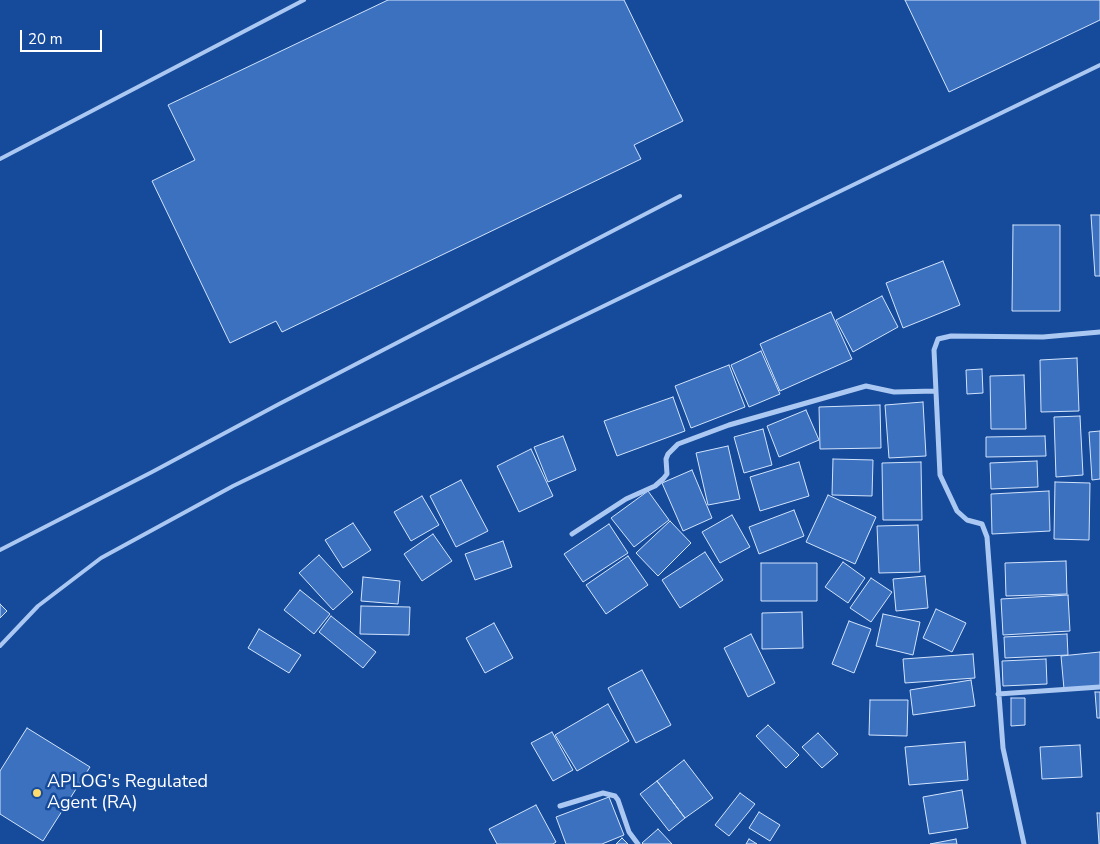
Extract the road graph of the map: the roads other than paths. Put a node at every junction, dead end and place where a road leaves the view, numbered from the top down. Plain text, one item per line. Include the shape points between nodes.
1 (304, 0) edge
2 (1100, 65) edge
3 (0, 159) edge
4 (680, 196) dead end
5 (1100, 332) edge
6 (936, 391) junction
7 (572, 534) dead end
8 (0, 550) edge
9 (0, 646) edge
10 (1100, 687) edge
11 (998, 694) junction
12 (560, 806) dead end
13 (638, 844) edge
14 (1024, 844) edge

1 - 3 lane
2 - 9 lane via 234,486 101,558 38,606
4 - 8 lane
5 - 6 street via 1044,337 943,337 938,339 934,350
6 - 7 street via 894,392 866,386 729,425 678,444 666,459 667,474 655,486 626,499
6 - 11 street via 940,475 958,512 967,520 982,524 986,537
10 - 11 street
11 - 14 street via 1003,748
12 - 13 street via 603,793 615,796 629,832

